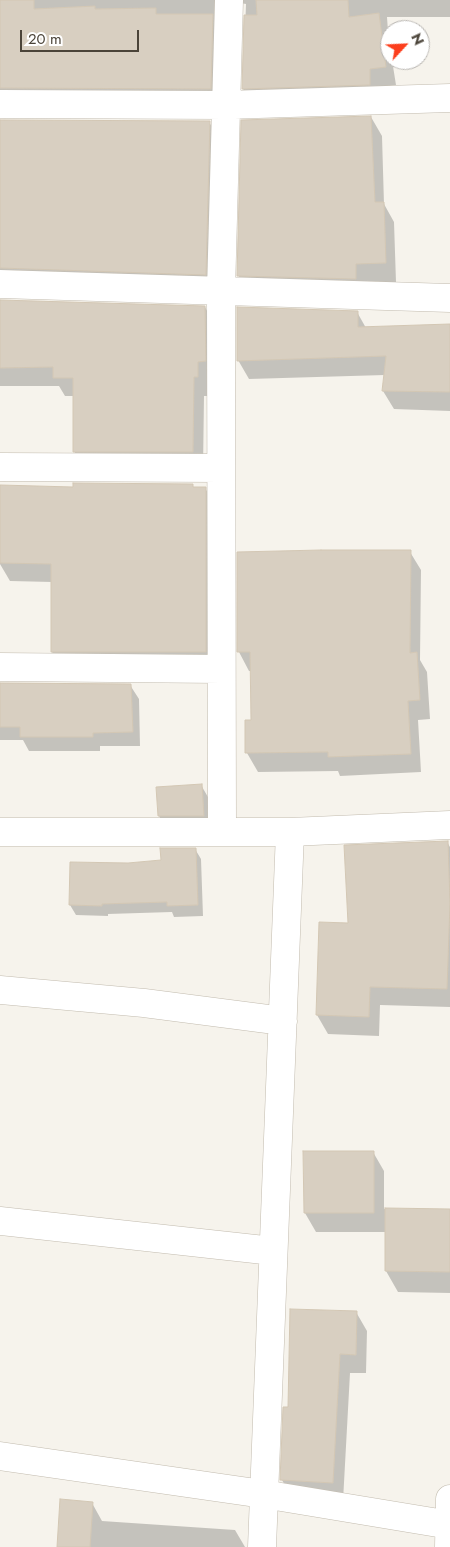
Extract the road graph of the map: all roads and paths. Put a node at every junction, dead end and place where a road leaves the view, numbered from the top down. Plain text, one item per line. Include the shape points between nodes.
1 (229, 0) edge
2 (450, 98) edge
3 (0, 104) edge
4 (226, 105) junction
5 (0, 284) edge
6 (221, 291) junction
7 (450, 298) edge
8 (0, 467) edge
9 (221, 468) junction
10 (0, 667) edge
11 (221, 669) junction
12 (450, 825) edge
13 (0, 832) edge
14 (222, 832) junction
15 (290, 832) junction
16 (0, 990) edge
17 (283, 1021) junction
18 (0, 1221) edge
19 (273, 1251) junction
20 (0, 1456) edge
21 (263, 1494) junction
22 (449, 1524) edge
23 (262, 1547) edge

1 - 4 street
2 - 4 street
3 - 4 street
4 - 6 street
5 - 6 street
6 - 7 street
6 - 9 street
8 - 9 street
9 - 11 street
10 - 11 street
11 - 14 street
12 - 15 street
13 - 14 street
14 - 15 street
15 - 17 street
16 - 17 street
17 - 19 street
18 - 19 street
19 - 21 street
20 - 21 street
21 - 22 street
21 - 23 street

